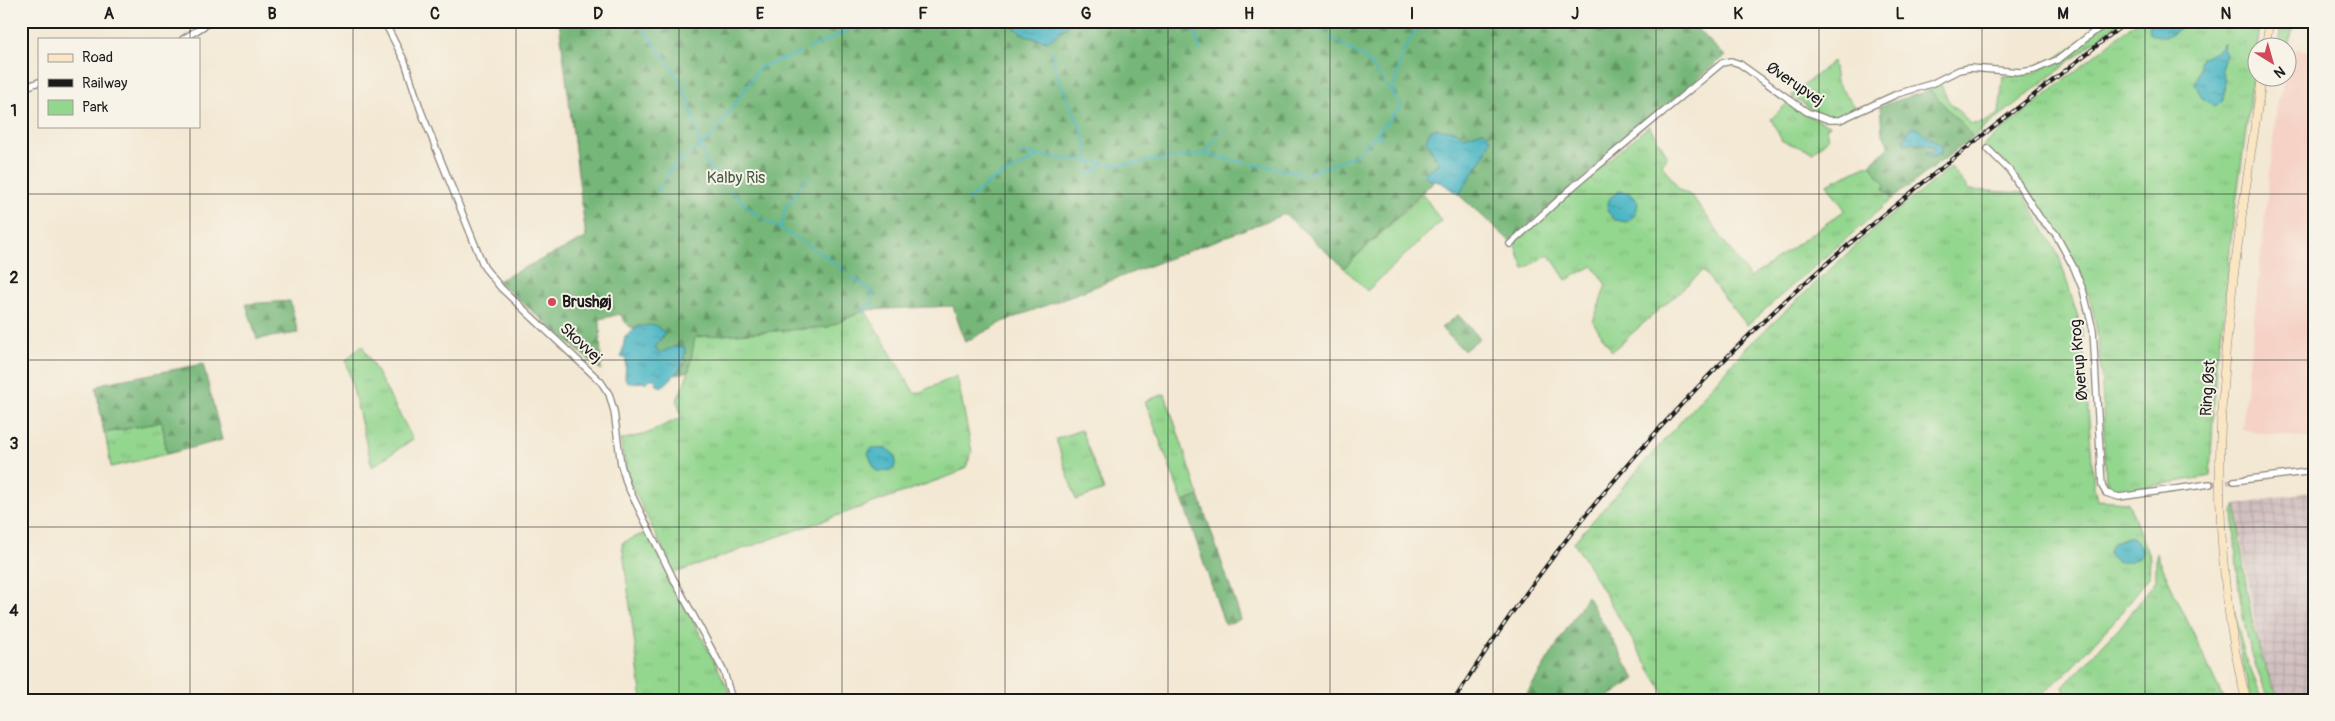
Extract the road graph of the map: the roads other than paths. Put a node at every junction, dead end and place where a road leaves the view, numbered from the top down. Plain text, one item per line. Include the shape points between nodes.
1 (212, 21) edge
2 (384, 21) edge
3 (2108, 21) edge
4 (2269, 21) edge
5 (185, 38) edge
6 (2267, 38) edge
7 (38, 82) edge
8 (2261, 88) edge
9 (21, 89) edge
10 (1988, 149) dead end
11 (1510, 244) dead end
12 (2314, 471) edge
13 (2234, 481) tunnel mouth
14 (2210, 484) tunnel mouth
15 (732, 700) edge
16 (2246, 700) edge

1 - 5 street
2 - 15 street, Skovvej via 405,62 424,120 484,267 501,288 601,382 609,394 627,485 724,672
3 - 11 street, Øverupvej via 2059,59 2034,70 1959,70 1840,120 1820,118 1807,112 1740,64 1722,63 1575,185
4 - 6 main road
7 - 9 street
8 - 16 main road, Ring Øst via 2228,313 2219,431 2222,556 2228,614
10 - 14 street, Øverup Krog via 2010,171 2040,218 2055,233 2083,290 2092,330 2102,486 2106,493 2119,497
12 - 13 street

